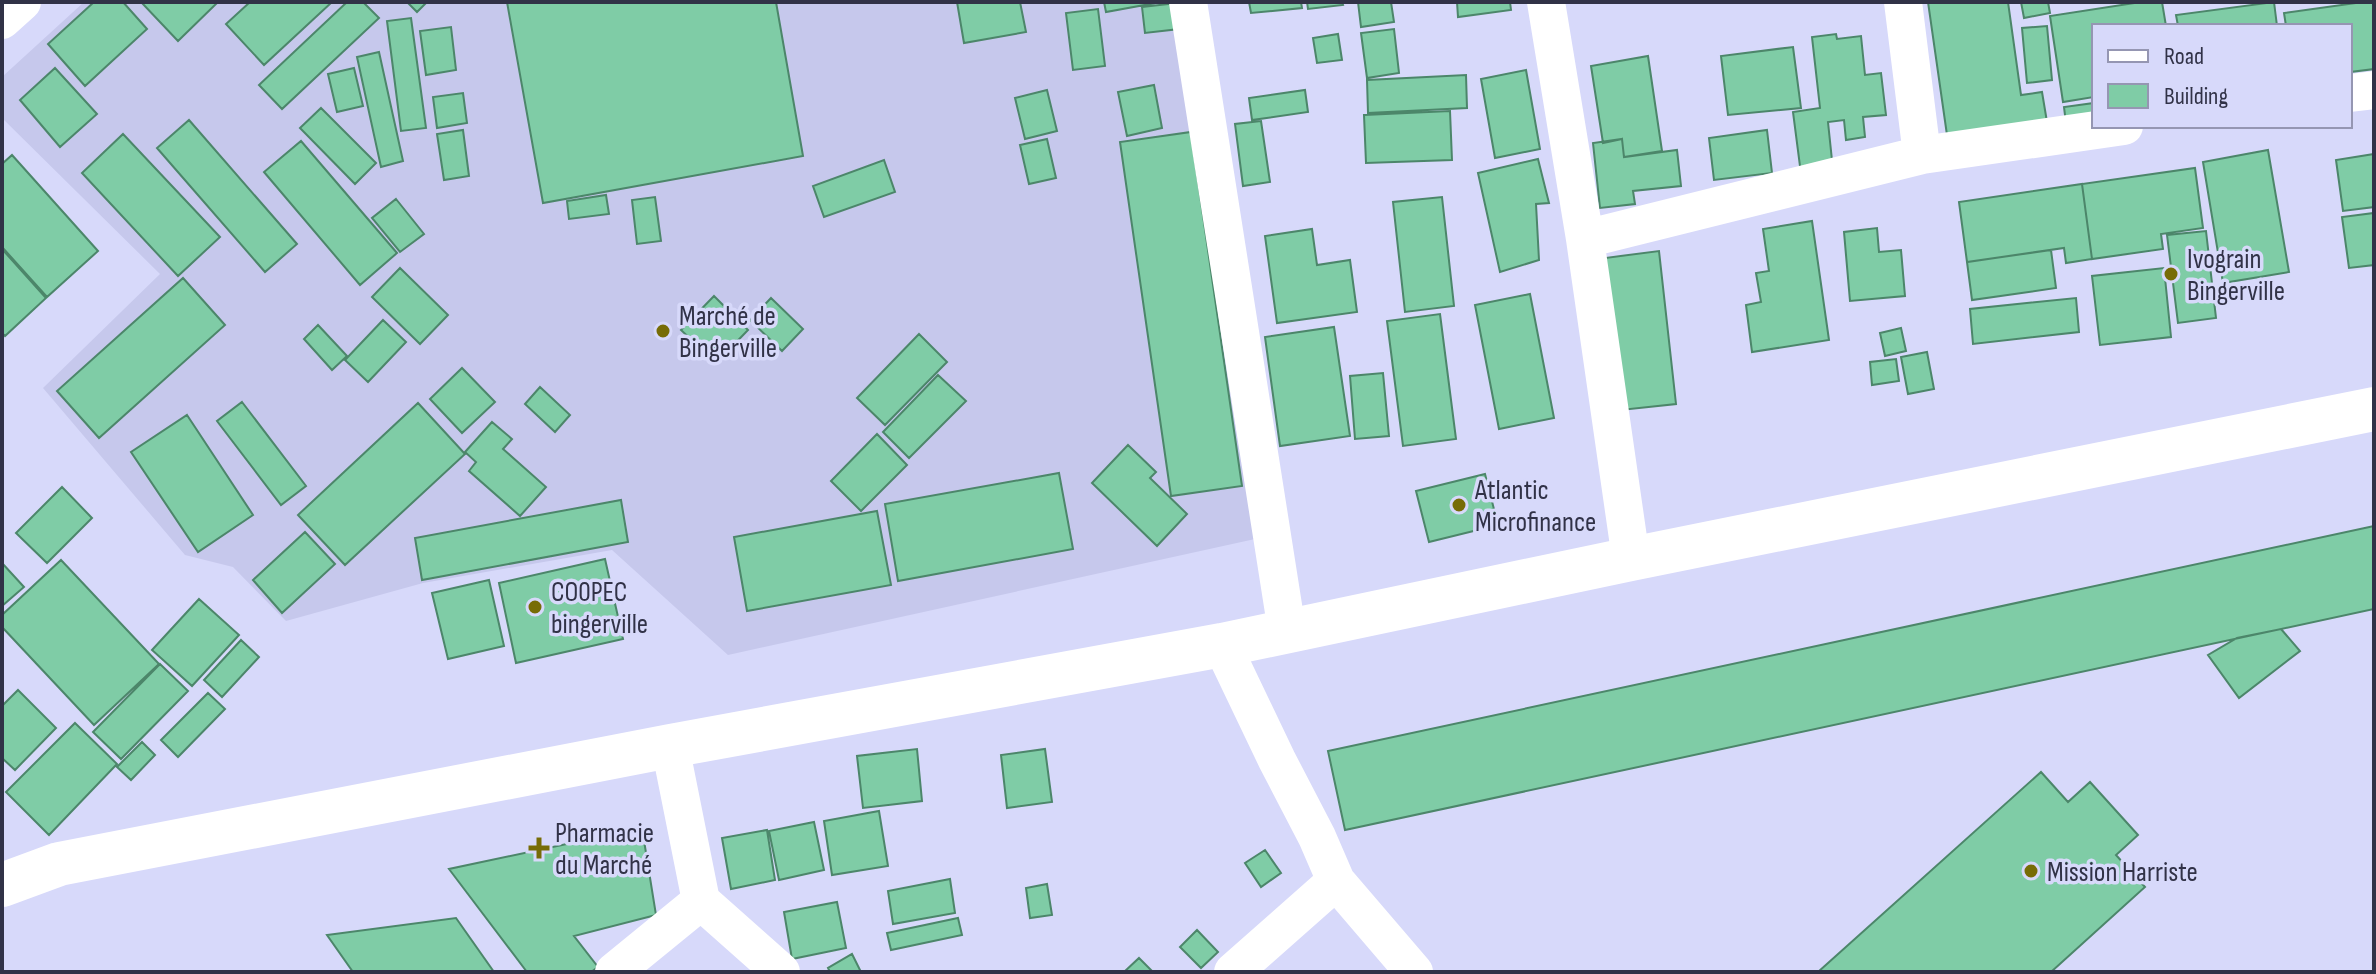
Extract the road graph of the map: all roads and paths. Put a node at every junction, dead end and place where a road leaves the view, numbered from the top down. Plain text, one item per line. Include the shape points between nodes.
1 (22, 2) edge
2 (1188, 2) edge
3 (1546, 2) edge
4 (1903, 2) edge
5 (2, 20) edge
6 (2374, 90) edge
7 (2352, 93) edge
8 (2110, 128) edge
9 (1922, 155) junction
10 (1585, 239) junction
11 (2374, 409) edge
12 (1631, 559) junction
13 (1287, 631) junction
14 (1222, 645) junction
15 (670, 746) junction
16 (1336, 881) junction
17 (2, 885) edge
18 (701, 901) junction
19 (614, 972) edge
20 (781, 972) edge
21 (1233, 972) edge
22 (1414, 972) edge

1 - 5 street
2 - 13 street
3 - 10 street
4 - 9 street
6 - 7 street
8 - 9 street
9 - 10 street
10 - 12 street
11 - 12 main road
12 - 13 main road
13 - 14 main road
14 - 15 main road
14 - 16 street
15 - 17 main road via 59,864
15 - 18 street
16 - 21 street
16 - 22 street
18 - 19 street
18 - 20 street

